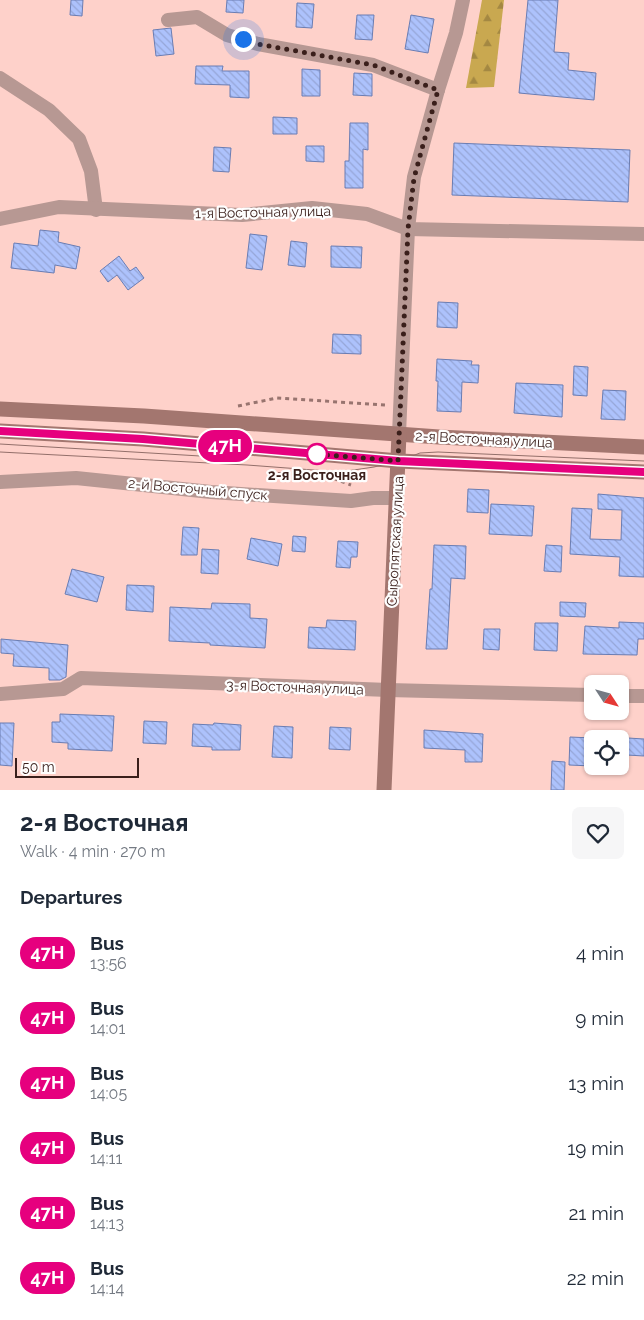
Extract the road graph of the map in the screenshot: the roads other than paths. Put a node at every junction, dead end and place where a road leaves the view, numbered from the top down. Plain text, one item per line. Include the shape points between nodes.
1 (463, 0) edge
2 (168, 20) dead end
3 (0, 78) edge
4 (438, 90) junction
5 (96, 210) junction
6 (0, 219) edge
7 (408, 229) junction
8 (644, 234) edge
9 (0, 409) edge
10 (0, 431) edge
11 (399, 434) junction
12 (644, 447) edge
13 (398, 461) junction
14 (644, 472) edge
15 (0, 482) edge
16 (396, 498) junction
17 (388, 690) junction
18 (0, 694) edge
19 (584, 695) edge
20 (629, 696) edge
21 (644, 696) edge
22 (384, 790) edge

1 - 4 street, Сыропятская улица
2 - 4 street via 197,17 228,35 258,44 373,65
3 - 5 street via 49,110 79,139 91,171
4 - 7 street, Сыропятская улица via 414,178
5 - 6 street, 1-я Восточная улица via 59,207
5 - 7 street, 1-я Восточная улица via 242,216 312,208 367,214
7 - 8 street, 1-я Восточная улица
7 - 11 street, Сыропятская улица
9 - 11 main road, 2-я Восточная улица
10 - 13 main road, 2-я Восточная улица via 143,439
11 - 12 main road, 2-я Восточная улица
11 - 13 main road, Сыропятская улица
13 - 14 main road, 2-я Восточная улица
13 - 16 main road, Сыропятская улица
15 - 16 street, 2-й Восточный спуск via 76,478 212,492 351,501
16 - 17 main road, Сыропятская улица
17 - 18 street, 3-я Восточная улица via 80,678 62,689
17 - 19 street, 3-я Восточная улица
17 - 22 main road, Сыропятская улица
20 - 21 street

